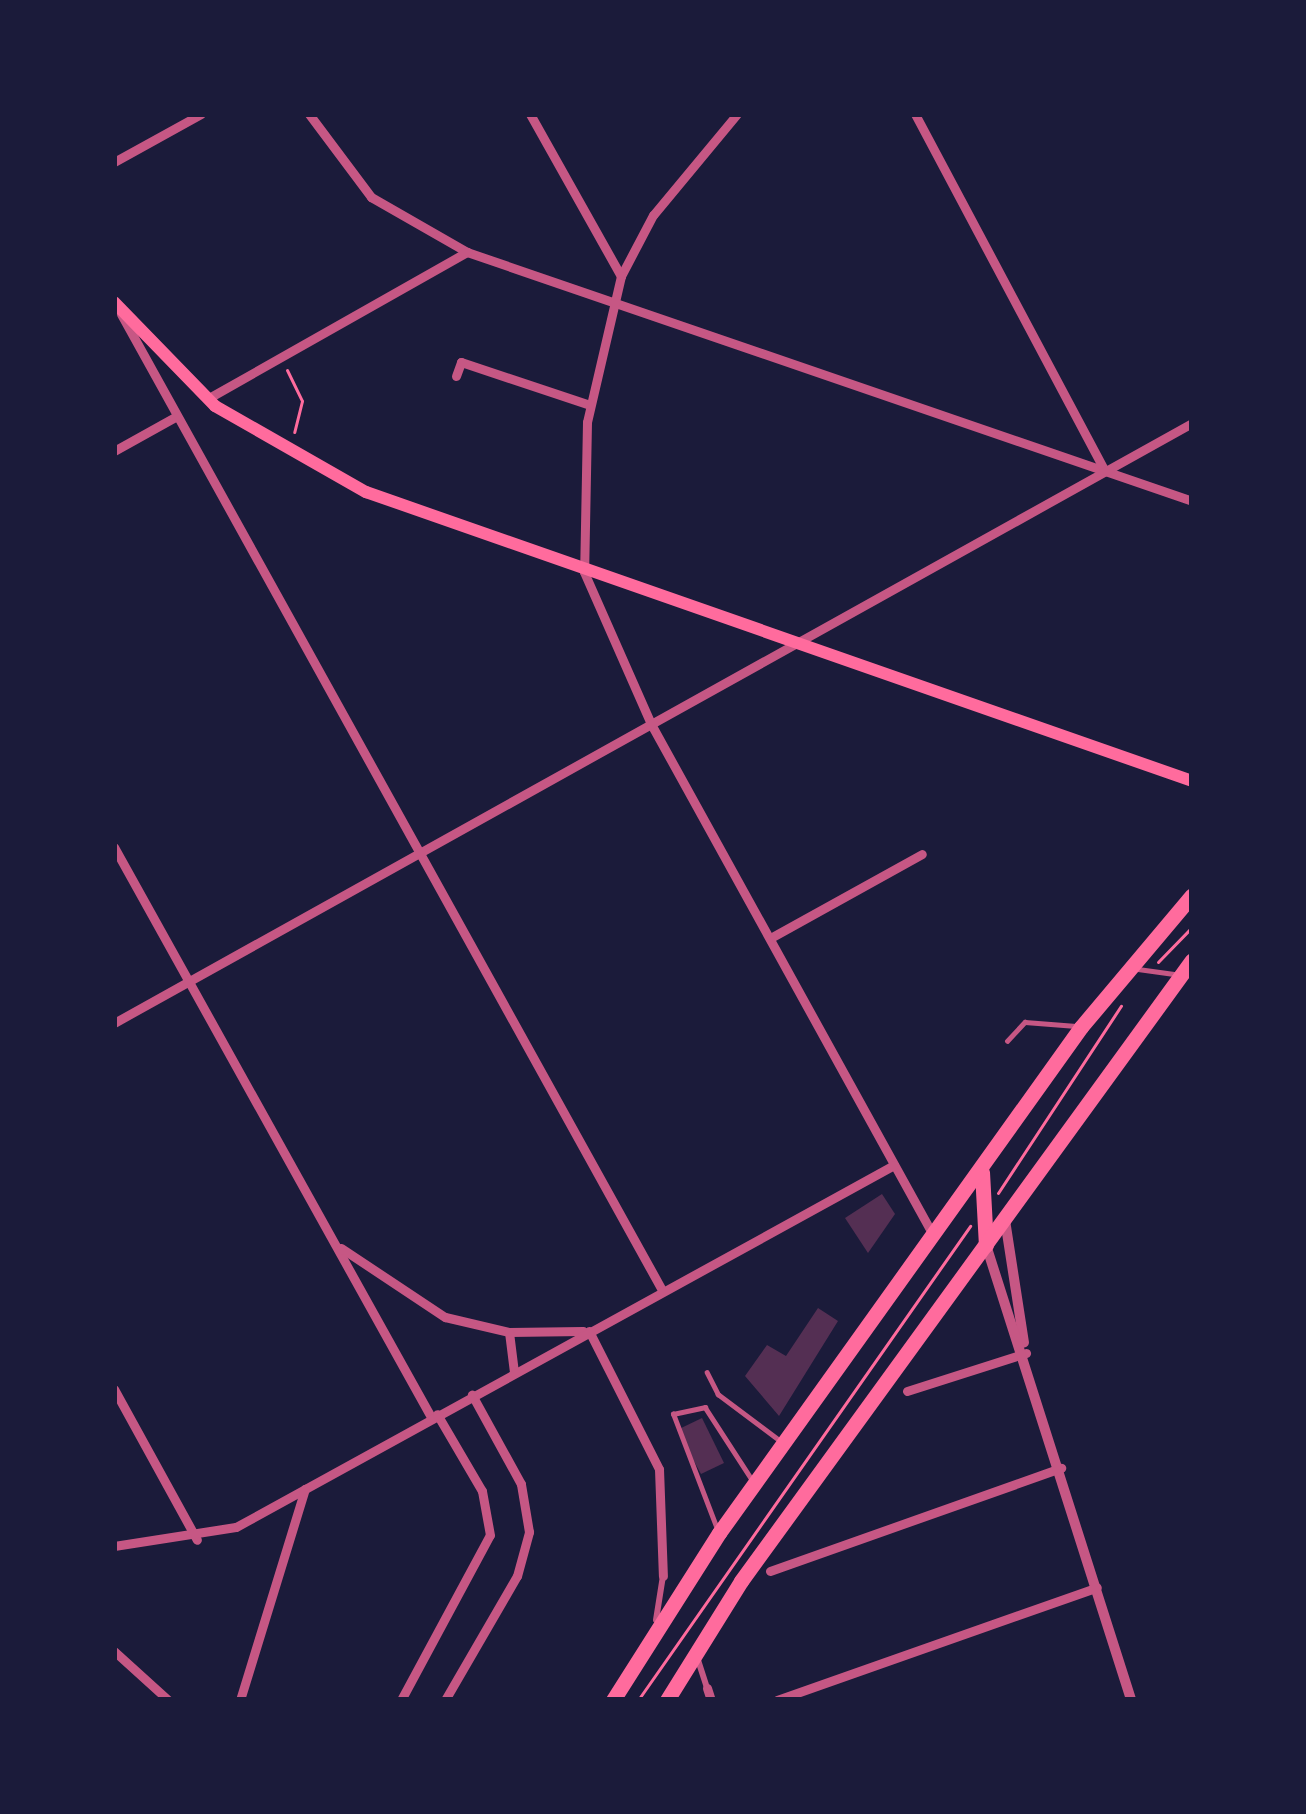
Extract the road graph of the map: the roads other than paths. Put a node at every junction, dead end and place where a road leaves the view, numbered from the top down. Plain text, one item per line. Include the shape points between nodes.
1 (201, 114) edge
2 (309, 114) edge
3 (530, 114) edge
4 (737, 114) edge
5 (915, 114) edge
6 (114, 162) edge
7 (467, 252) junction
8 (621, 276) junction
9 (614, 302) junction
10 (117, 308) edge
11 (456, 376) dead end
12 (207, 399) junction
13 (590, 405) junction
14 (177, 416) junction
15 (1192, 423) edge
16 (114, 451) edge
17 (1105, 471) junction
18 (1192, 501) edge
19 (584, 572) junction
20 (790, 646) junction
21 (651, 724) junction
22 (1189, 779) edge
23 (114, 847) edge
24 (420, 853) junction
25 (922, 854) dead end
26 (1192, 896) edge
27 (774, 936) junction
28 (1192, 960) edge
29 (1126, 969) junction
30 (1180, 975) junction
31 (188, 981) junction
32 (114, 1023) edge
33 (1081, 1028) junction
34 (1007, 1041) dead end
35 (893, 1165) junction
36 (983, 1169) junction
37 (1005, 1217) junction
38 (933, 1234) junction
39 (332, 1240) junction
40 (986, 1245) junction
41 (662, 1290) junction
42 (589, 1331) junction
43 (508, 1332) junction
44 (1025, 1349) junction
45 (514, 1372) junction
46 (706, 1372) dead end
47 (114, 1389) edge
48 (879, 1389) junction
49 (907, 1391) joint
50 (472, 1395) junction
51 (434, 1416) junction
52 (783, 1442) junction
53 (1061, 1468) junction
54 (755, 1481) junction
55 (305, 1489) junction
56 (719, 1533) junction
57 (197, 1540) junction
58 (114, 1546) edge
59 (770, 1571) joint
60 (663, 1576) joint
61 (741, 1581) junction
62 (1096, 1587) junction
63 (654, 1629) junction
64 (695, 1649) junction
65 (114, 1651) edge
66 (707, 1688) joint
67 (168, 1700) edge
68 (240, 1700) edge
69 (401, 1700) edge
70 (446, 1700) edge
71 (613, 1700) edge
72 (667, 1700) edge
73 (711, 1700) edge
74 (777, 1700) edge
75 (1130, 1700) edge

1 - 6 street
2 - 7 street via 371,197
3 - 8 street
4 - 8 street via 653,215
5 - 17 street
7 - 9 street
7 - 12 street
8 - 9 street
9 - 13 street
9 - 17 street
10 - 12 main road
10 - 14 street
11 - 13 street via 461,362
12 - 19 main road via 284,449
13 - 19 street
14 - 16 street
14 - 24 street
15 - 17 street
17 - 18 street
17 - 20 street
19 - 20 main road
19 - 21 street
20 - 21 street
20 - 22 main road
21 - 24 street
21 - 27 street
23 - 31 street
24 - 31 street
24 - 41 street
25 - 27 street
26 - 29 highway
27 - 35 street
28 - 30 highway
29 - 30 lane
29 - 33 highway
30 - 37 highway
31 - 32 street
31 - 39 street
33 - 34 lane via 1025,1022
33 - 36 highway
35 - 38 street
35 - 41 street
36 - 38 highway
36 - 40 highway via 975,1221
37 - 40 highway
37 - 44 street
38 - 52 highway
39 - 43 street via 421,1306
39 - 51 street
40 - 44 street
40 - 48 highway
41 - 42 street
42 - 43 street
42 - 45 street
42 - 60 street via 659,1469
43 - 45 street
44 - 49 street
44 - 53 street
45 - 50 street
46 - 52 lane via 718,1394
47 - 57 street
48 - 49 street
48 - 61 highway
50 - 51 street
50 - 70 street via 521,1484 529,1532 518,1576
51 - 55 street
51 - 69 street via 482,1491 490,1535
52 - 54 highway
53 - 59 street
53 - 62 street
54 - 56 highway
54 - 56 lane via 705,1407 673,1414
55 - 57 street
55 - 68 street
56 - 63 highway
57 - 58 street
59 - 61 street
60 - 63 street
61 - 64 highway
62 - 74 street
62 - 75 street
63 - 71 highway
64 - 66 street
64 - 72 highway
65 - 67 street
66 - 73 street

